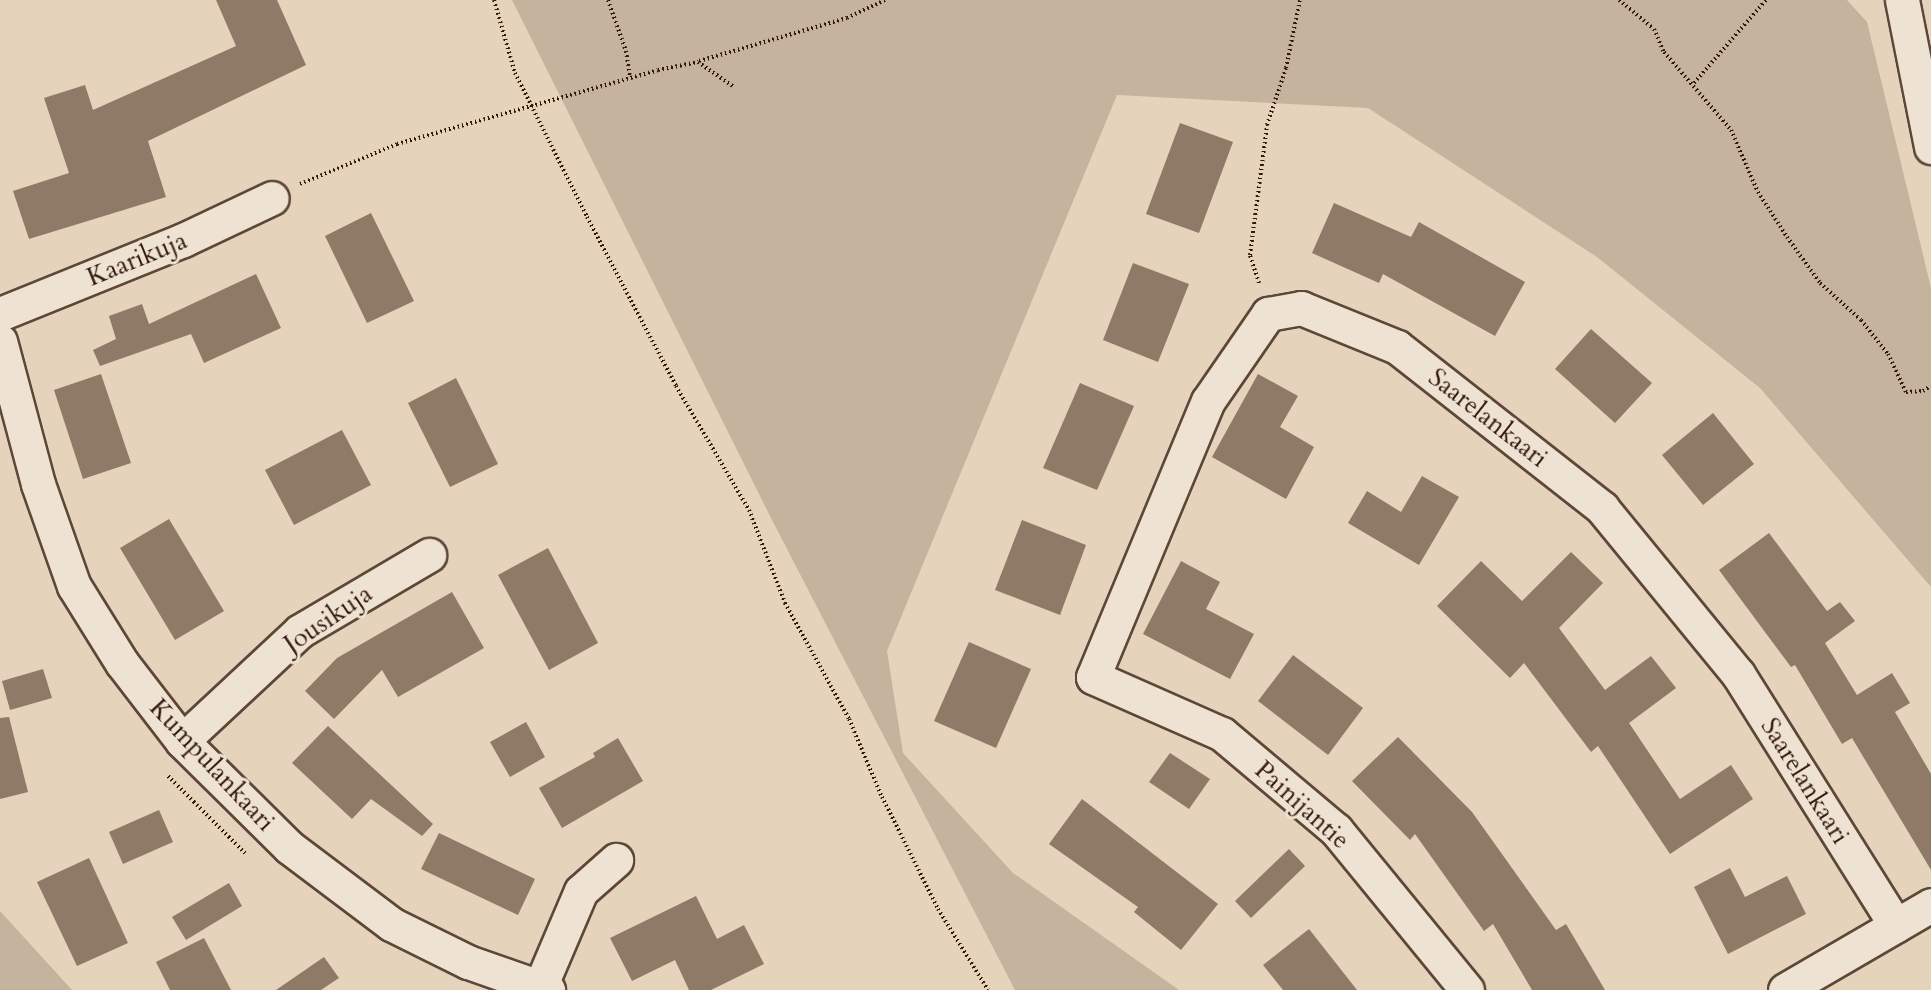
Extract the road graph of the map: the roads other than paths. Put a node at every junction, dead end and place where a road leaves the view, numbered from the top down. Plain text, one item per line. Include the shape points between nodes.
1 (1902, 0) edge
2 (1931, 147) edge
3 (272, 198) road end
4 (0, 314) edge
5 (0, 341) edge
6 (429, 555) dead end
7 (1093, 677) joint
8 (182, 741) junction
9 (616, 860) dead end
10 (1931, 905) edge
11 (1896, 926) junction
12 (544, 988) edge
13 (1467, 990) edge
14 (1785, 990) edge

1 - 2 street
3 - 4 street, Kaarikuja via 183,240
5 - 8 street, Kumpulankaari via 38,484 74,586 122,663
6 - 8 street, Jousikuja via 300,631
7 - 11 street, Saarelankaari via 1208,401 1268,314 1301,308 1397,346 1602,508 1738,674
7 - 13 street, Painijantie via 1230,742 1336,830
8 - 12 street, Kumpulankaari via 289,847 391,924 468,962
9 - 12 street via 581,891
10 - 11 street
11 - 14 street

